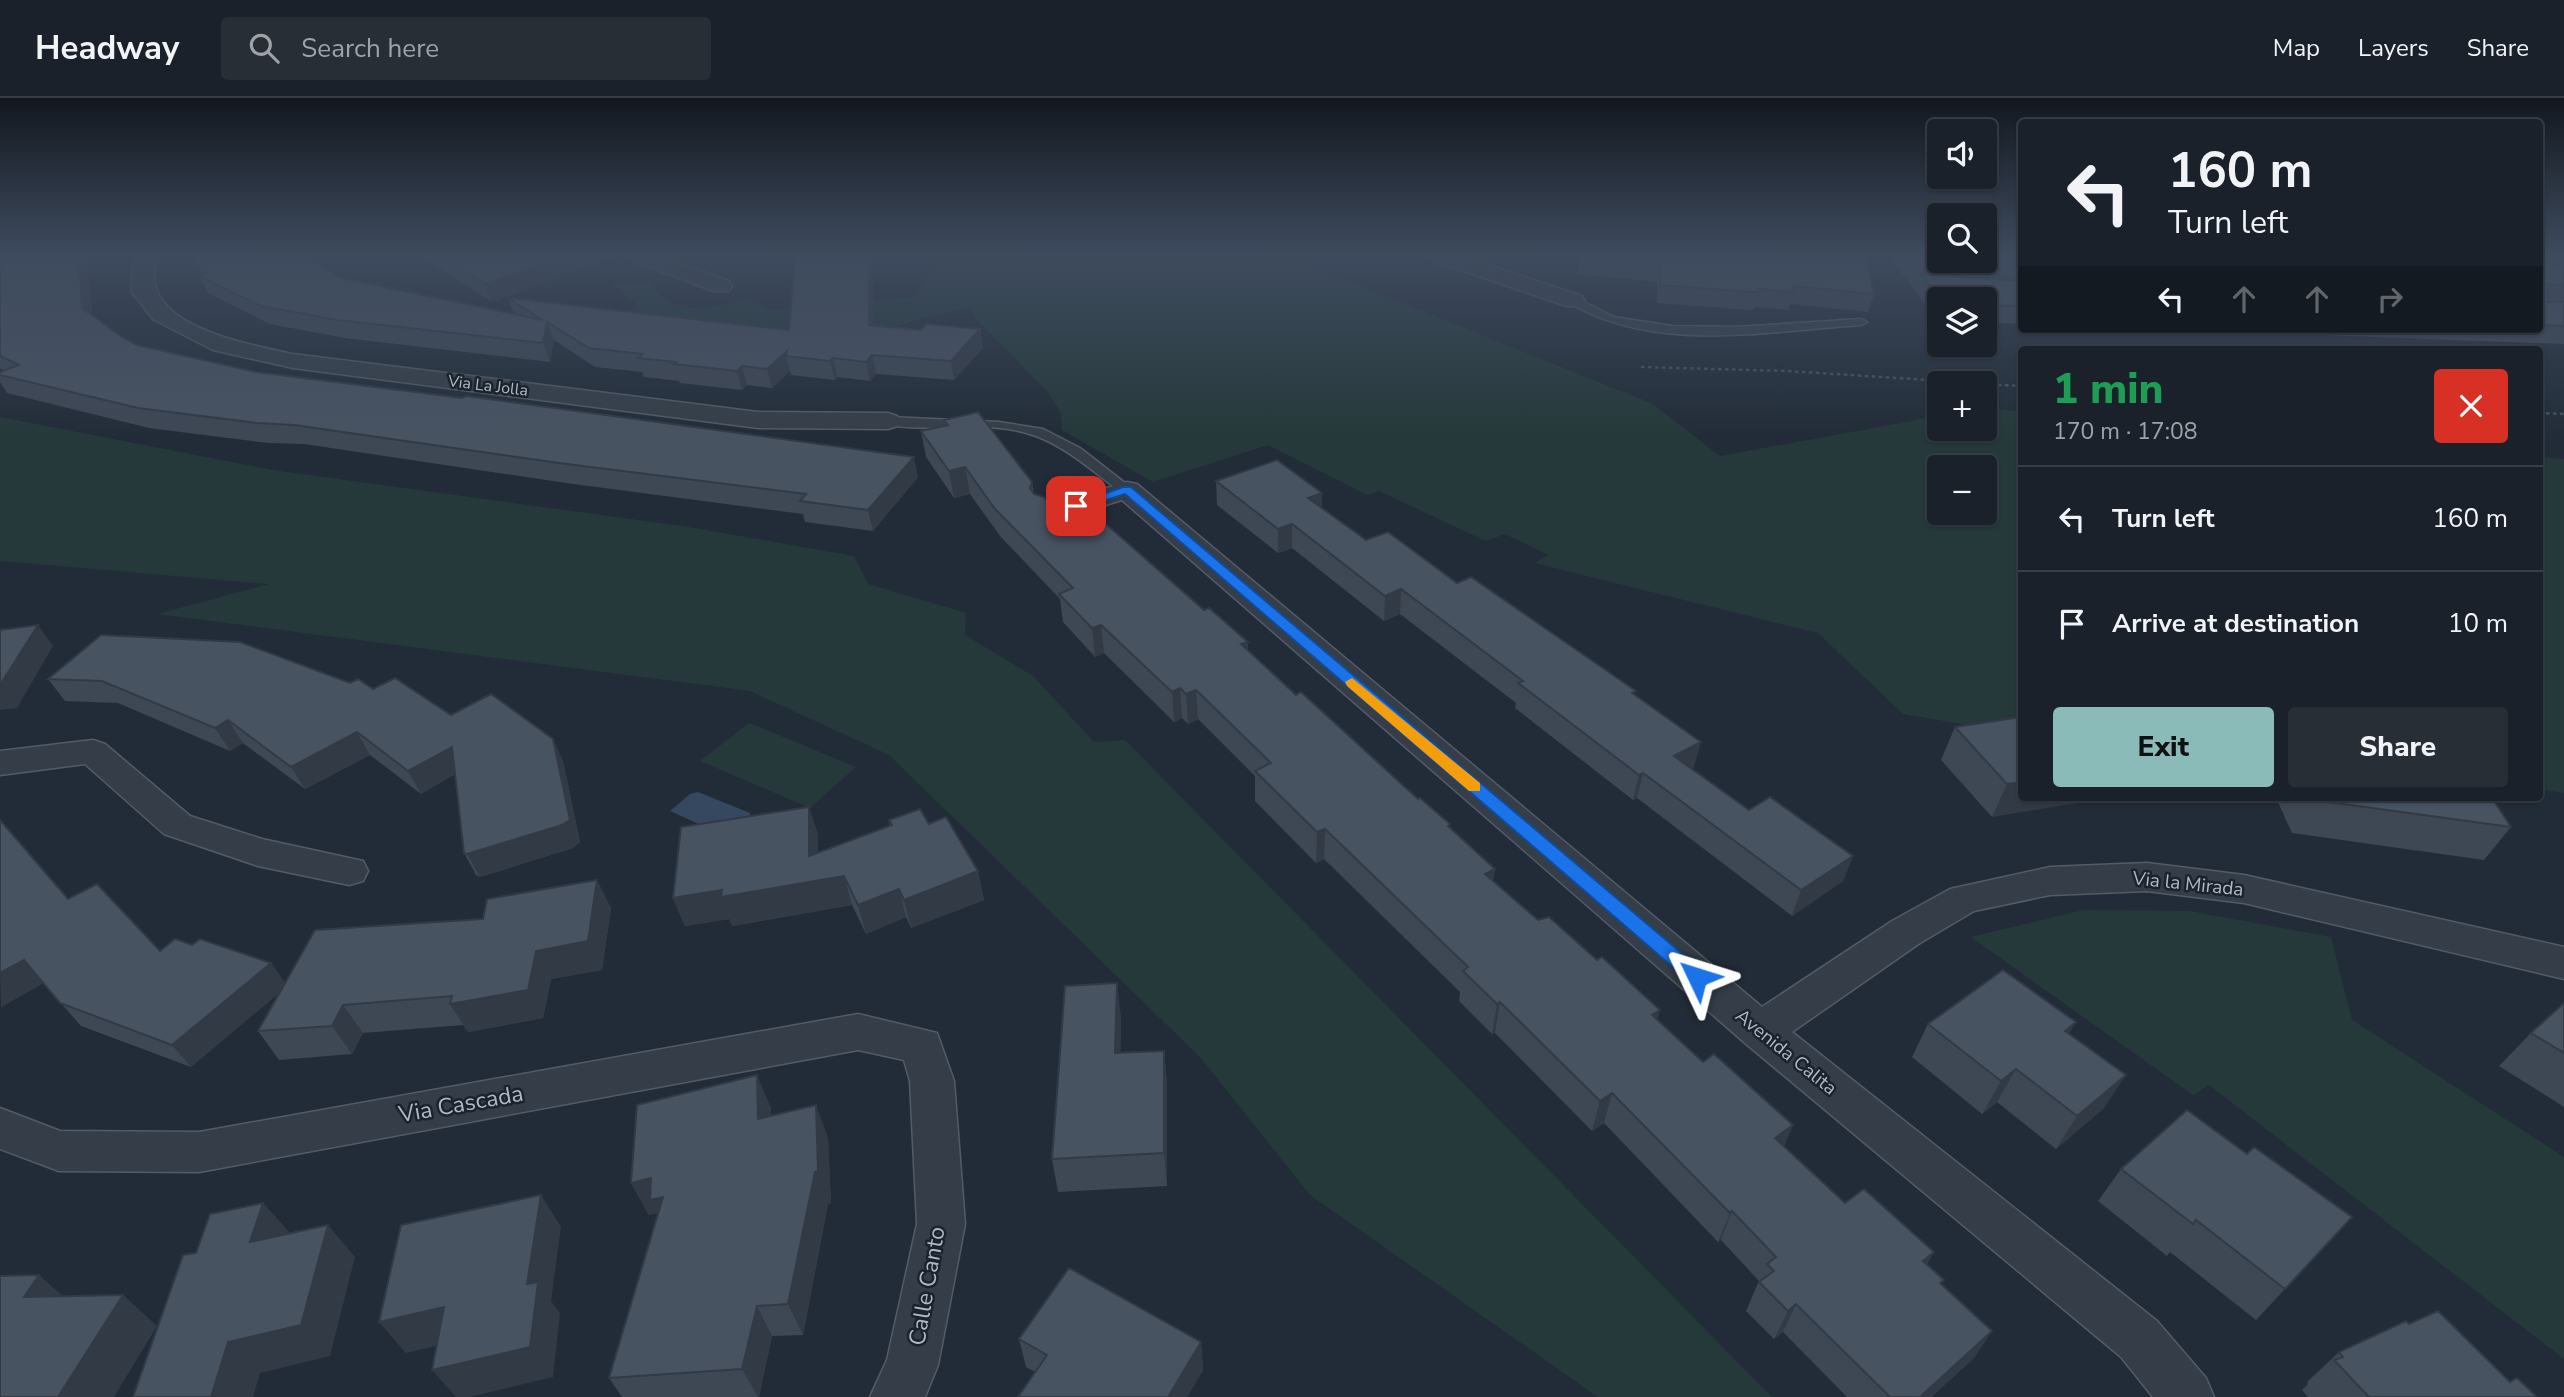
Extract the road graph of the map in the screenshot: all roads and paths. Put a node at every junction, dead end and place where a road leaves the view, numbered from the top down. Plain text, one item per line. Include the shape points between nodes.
1 (166, 317) edge
2 (1604, 317) edge
3 (1861, 322) dead end
4 (1640, 367) dead end
5 (1927, 380) edge
6 (1997, 385) edge
7 (2018, 386) edge
8 (2543, 413) edge
9 (2564, 414) edge
10 (888, 421) joint
11 (1127, 490) junction
12 (1050, 514) edge
13 (0, 763) edge
14 (349, 871) dead end
15 (2564, 963) edge
16 (1760, 1031) junction
17 (922, 1046) joint
18 (0, 1128) edge
19 (897, 1397) edge
20 (2187, 1397) edge

1 - 10 street, Via La Jolla via 213,343 293,361 758,420
2 - 3 lane via 1639,326 1697,329
4 - 5 path
6 - 7 path
8 - 9 path
10 - 11 lane via 1038,432 1075,451
11 - 12 street
11 - 16 street, Avenida Calita
13 - 14 street via 93,752 177,825 258,852
15 - 16 street, Via la Mirada via 2244,889 2147,877 2050,881 1965,899 1906,932
16 - 20 street, Avenida Calita via 2139,1339
17 - 18 street, Via Cascada via 858,1031 199,1152 59,1151
17 - 19 street, Calle Canto via 933,1081 941,1224 912,1366

